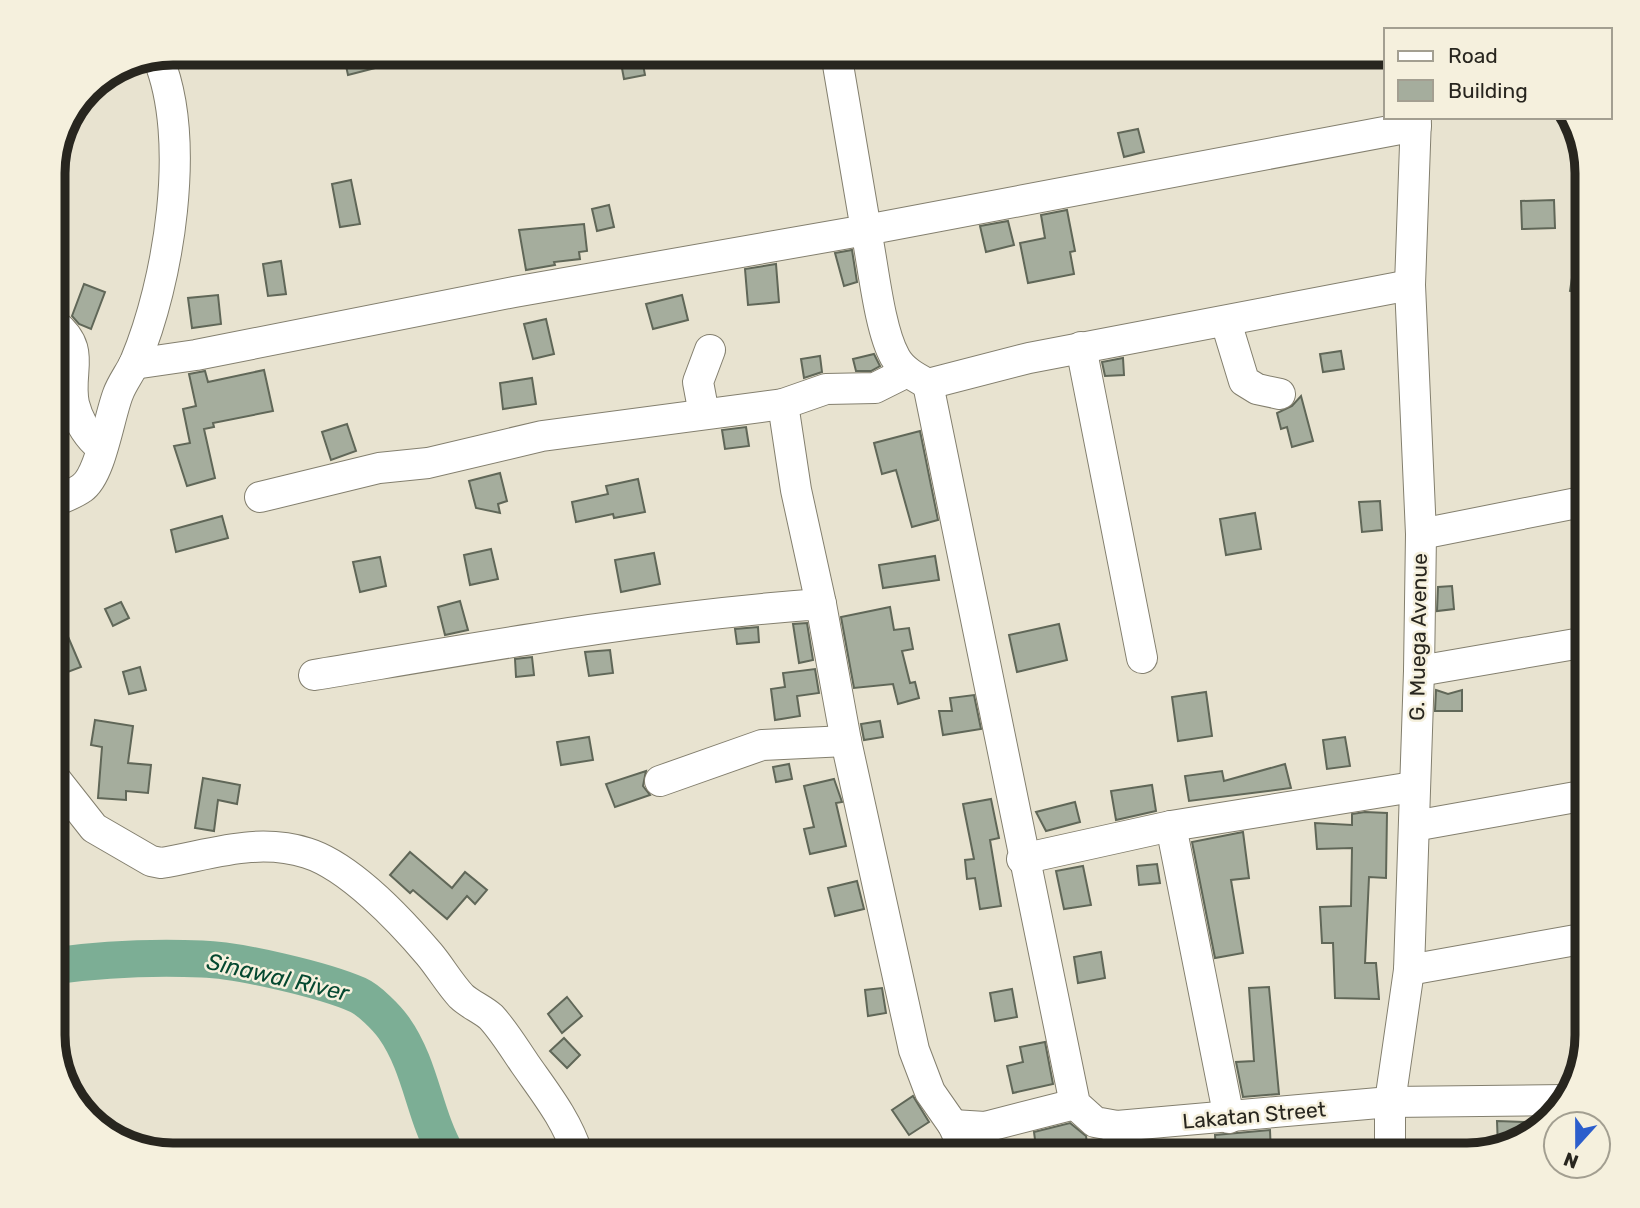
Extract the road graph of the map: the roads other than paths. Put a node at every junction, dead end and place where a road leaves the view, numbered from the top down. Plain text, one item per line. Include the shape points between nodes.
1 (838, 65) edge
2 (161, 66) edge
3 (1416, 122) edge
4 (866, 230) junction
5 (1410, 285) junction
6 (1226, 322) junction
7 (65, 334) edge
8 (1081, 347) junction
9 (710, 350) dead end
10 (134, 364) junction
11 (917, 378) junction
12 (1280, 394) dead end
13 (783, 404) junction
14 (704, 414) junction
15 (101, 444) junction
16 (65, 496) edge
17 (260, 497) dead end
18 (1575, 503) edge
19 (1421, 534) junction
20 (821, 604) junction
21 (1575, 644) edge
22 (1142, 658) dead end
23 (1419, 671) junction
24 (314, 675) dead end
25 (846, 741) junction
26 (660, 781) dead end
27 (1413, 787) junction
28 (65, 791) edge
29 (1575, 797) edge
30 (1171, 826) junction
31 (1414, 826) junction
32 (1022, 859) junction
33 (1575, 940) edge
34 (1409, 970) junction
35 (1554, 1100) edge
36 (1391, 1102) junction
37 (1074, 1104) junction
38 (1229, 1118) junction
39 (953, 1125) junction
40 (1117, 1141) edge
41 (573, 1143) edge
42 (961, 1143) edge
43 (1390, 1143) edge

1 - 4 street
2 - 10 street via 174,141 170,225 161,275
3 - 4 street
3 - 5 street, G. Muega Avenue
4 - 10 street
4 - 11 street via 894,357
5 - 6 street
5 - 19 street, G. Muega Avenue
6 - 8 street
6 - 12 street via 1244,381
7 - 15 street via 76,361 74,403 83,430
8 - 11 street
8 - 22 street
9 - 14 street via 698,382
10 - 15 street via 117,396
11 - 13 street via 875,388 826,390
11 - 32 street
13 - 14 street
13 - 20 street
14 - 17 street via 542,436
15 - 16 street via 83,488
18 - 19 street
19 - 23 street, G. Muega Avenue
20 - 24 street via 710,614
20 - 25 street
21 - 23 street
23 - 27 street, G. Muega Avenue
25 - 26 street via 762,745
25 - 39 street via 914,1050 930,1092
27 - 30 street
27 - 31 street, G. Muega Avenue
28 - 41 street via 94,828 151,861 251,846 305,852 336,866 356,880 428,953 462,998 478,1006 505,1033 549,1095
29 - 31 street
30 - 32 street
30 - 38 street
31 - 34 street, G. Muega Avenue
32 - 37 street
33 - 34 street
34 - 36 street, G. Muega Avenue
35 - 36 street, Lakatan Street
36 - 38 street, Lakatan Street
36 - 43 street, G. Muega Avenue
37 - 39 street via 985,1127
37 - 40 street
38 - 40 street, Lakatan Street
39 - 42 street

